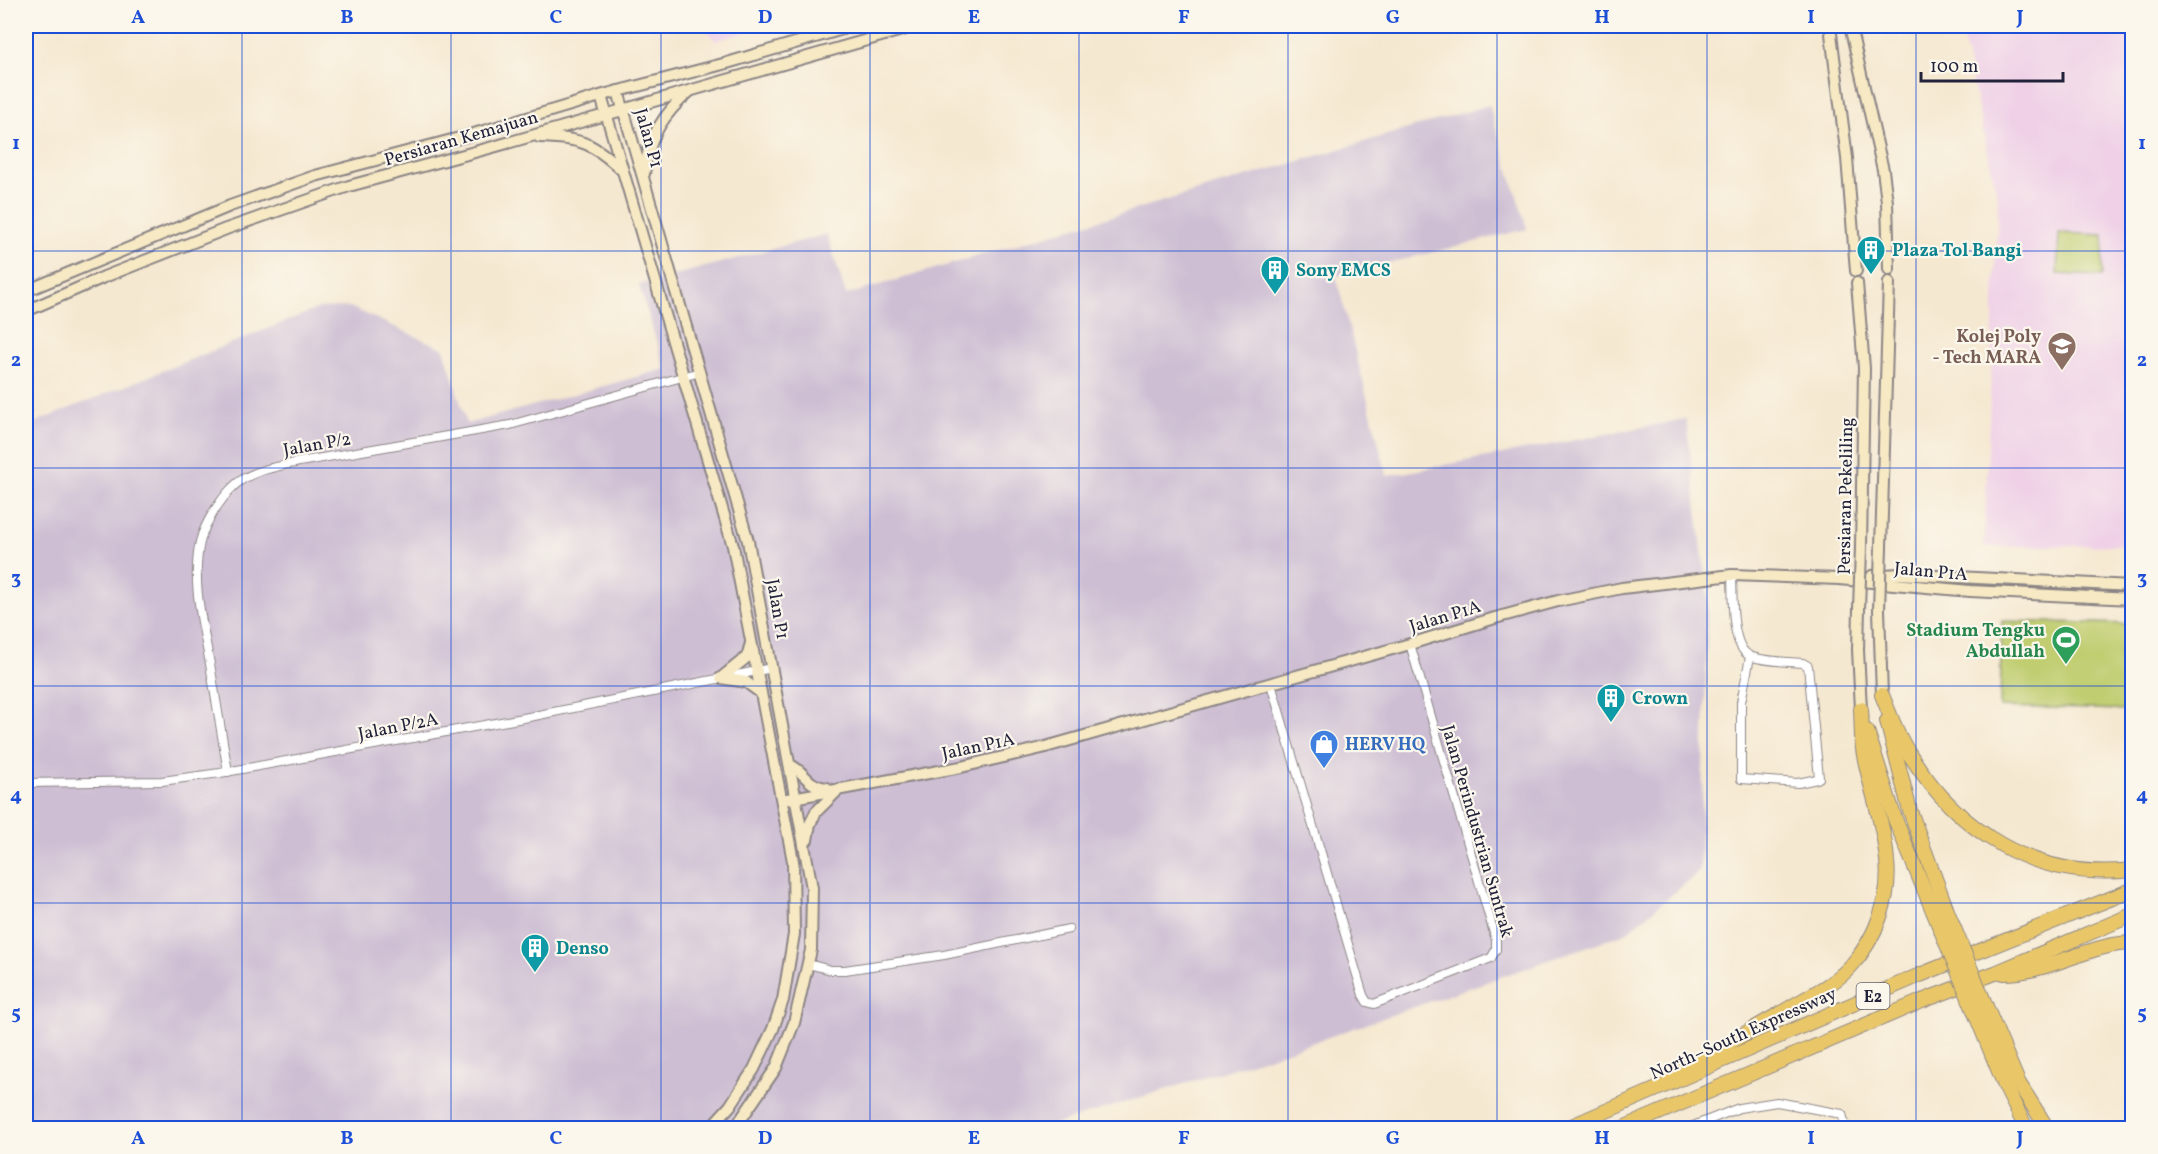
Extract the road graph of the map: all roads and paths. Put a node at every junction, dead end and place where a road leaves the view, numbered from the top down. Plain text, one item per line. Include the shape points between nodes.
1 (853, 26) edge
2 (916, 26) edge
3 (1830, 26) edge
4 (1850, 26) edge
5 (693, 88) junction
6 (618, 91) junction
7 (601, 96) junction
8 (623, 109) junction
9 (606, 114) junction
10 (527, 137) junction
11 (622, 170) junction
12 (644, 178) junction
13 (1889, 269) dead end
14 (1856, 271) dead end
15 (1889, 282) dead end
16 (1857, 283) dead end
17 (26, 291) edge
18 (26, 311) edge
19 (700, 372) junction
20 (684, 377) junction
21 (1732, 575) junction
22 (1839, 579) junction
23 (2133, 586) edge
24 (2133, 598) edge
25 (752, 643) junction
26 (1410, 644) junction
27 (1750, 657) junction
28 (771, 668) junction
29 (757, 671) junction
30 (721, 678) junction
31 (1271, 684) junction
32 (761, 693) junction
33 (1882, 695) junction
34 (1861, 709) junction
35 (790, 765) junction
36 (228, 772) junction
37 (26, 783) edge
38 (839, 789) junction
39 (796, 797) junction
40 (782, 800) junction
41 (806, 846) junction
42 (2133, 870) edge
43 (2133, 890) edge
44 (2133, 915) edge
45 (1943, 920) junction
46 (1069, 928) dead end
47 (2133, 943) edge
48 (808, 964) junction
49 (1995, 973) junction
50 (1984, 1018) junction
51 (1616, 1109) junction
52 (710, 1128) edge
53 (735, 1128) edge
54 (1567, 1128) edge
55 (1623, 1128) edge
56 (1688, 1128) edge
57 (1846, 1128) edge
58 (2026, 1128) edge
59 (2047, 1128) edge

1 - 6 main road, Persiaran Kemajuan
2 - 5 main road, Persiaran Kemajuan
3 - 14 main road
4 - 13 main road via 1883,170
5 - 8 main road, Persiaran Kemajuan
5 - 12 main road via 670,109 657,128 649,146
6 - 7 main road, Persiaran Kemajuan
6 - 8 main road, Jalan P1
7 - 9 main road, Jalan P1
7 - 17 main road, Persiaran Kemajuan via 285,186
8 - 9 main road, Persiaran Kemajuan
8 - 12 main road, Jalan P1
9 - 10 main road, Persiaran Kemajuan
9 - 11 main road, Jalan P1
10 - 11 main road via 585,142
10 - 18 main road, Persiaran Kemajuan via 349,186 226,229
11 - 20 main road, Jalan P1
12 - 19 main road, Jalan P1
15 - 33 main road, Persiaran Pekeliling, bridge via 1881,547
16 - 34 main road, Persiaran Pekeliling, bridge via 1864,368 1858,650
19 - 20 street, Jalan P/2
19 - 28 main road, Jalan P1 via 748,541
20 - 25 main road, Jalan P1 via 733,546
20 - 36 street, Jalan P/2 via 510,425 269,468 241,479 223,498 207,525 200,540 196,571
21 - 22 main road, Jalan P1A
21 - 26 main road, Jalan P1A via 1622,588 1558,601
21 - 27 street via 1735,626 1740,648
22 - 23 main road via 1898,574
22 - 24 main road, Jalan P1A via 1970,591
25 - 29 main road, Jalan P1
25 - 30 main road via 747,657
26 - 31 main road, Jalan P1A
26 - 31 street, Jalan Perindustrian Suntrak via 1496,950 1491,958 1374,1004 1363,995
27 - 27 street via 1808,666 1817,780 1778,783 1741,779 1741,702
28 - 29 street, Jalan P/2A
28 - 35 main road, Jalan P1
29 - 30 street, Jalan P/2A
29 - 32 main road, Jalan P1
30 - 32 main road via 746,682
30 - 36 street, Jalan P/2A
31 - 38 main road, Jalan P1A via 1042,748
32 - 40 main road, Jalan P1
33 - 42 highway via 1919,768 1965,820 1996,843 2069,870
33 - 45 highway via 1889,736
34 - 45 highway via 1895,819
34 - 51 highway via 1864,753 1882,827 1888,876 1882,910 1864,948 1850,967 1823,988
35 - 38 main road via 811,785
35 - 39 main road, Jalan P1
36 - 37 street, Jalan P/2A via 162,781
38 - 39 main road, Jalan P1A
38 - 41 main road via 816,812
39 - 40 main road, Jalan P1A
39 - 41 main road, Jalan P1
40 - 52 main road, Jalan P1 via 795,893 793,944 783,1000 754,1070
41 - 48 main road, Jalan P1 via 812,888
43 - 51 highway, North–South Expressway / E2 via 1920,975
44 - 49 highway, E2
45 - 50 highway, bridge
46 - 48 street via 944,955 845,970
47 - 49 highway via 2114,943 2016,973
48 - 53 main road, Jalan P1 via 794,1023 776,1068
49 - 55 highway, E2
50 - 58 highway via 2005,1086
50 - 59 highway
51 - 54 highway, North–South Expressway / E2
56 - 57 street via 1739,1108 1777,1102 1842,1114

